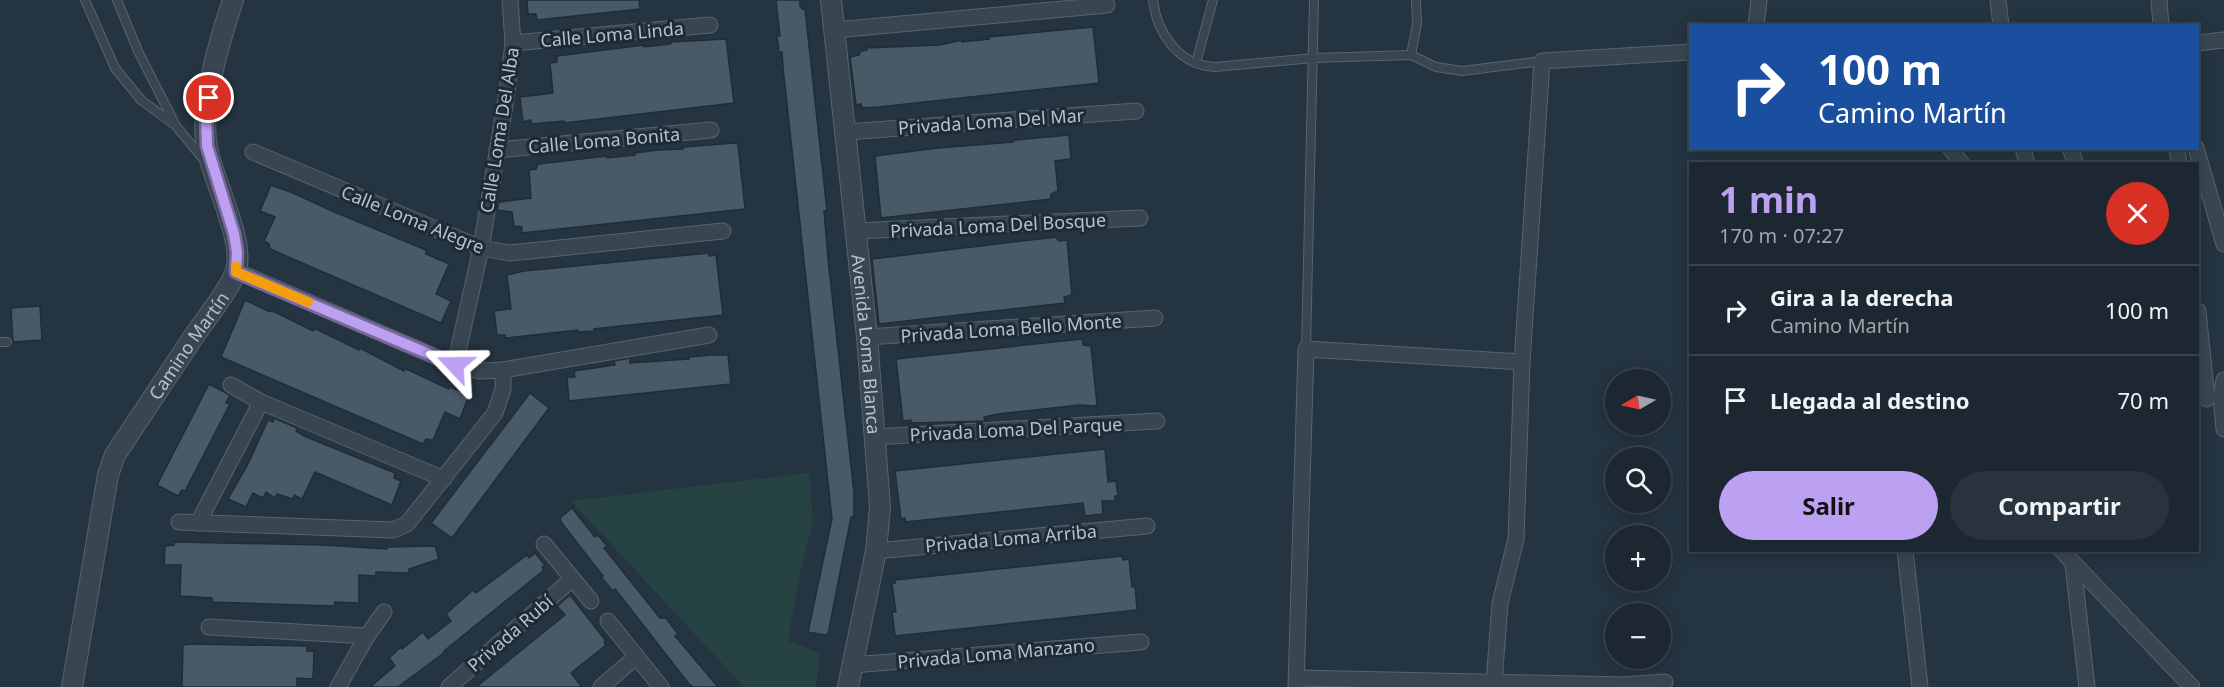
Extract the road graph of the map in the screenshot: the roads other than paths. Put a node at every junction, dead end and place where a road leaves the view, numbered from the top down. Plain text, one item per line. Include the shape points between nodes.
1 (85, 0) edge
2 (117, 0) edge
3 (233, 0) edge
4 (510, 0) edge
5 (831, 0) edge
6 (1154, 0) edge
7 (1213, 0) edge
8 (1314, 0) edge
9 (1416, 0) edge
10 (1759, 0) edge
11 (1998, 0) edge
12 (2159, 0) edge
13 (1107, 5) dead end
14 (1756, 24) edge
15 (2001, 24) edge
16 (2162, 24) edge
17 (710, 25) dead end
18 (834, 30) junction
19 (2224, 39) edge
20 (513, 43) junction
21 (2199, 43) edge
22 (1689, 52) edge
23 (1412, 55) junction
24 (1314, 58) junction
25 (1542, 61) junction
26 (1196, 63) junction
27 (1136, 111) dead end
28 (176, 126) junction
29 (711, 130) dead end
30 (846, 132) junction
31 (497, 150) junction
32 (2197, 150) edge
33 (253, 152) dead end
34 (213, 170) junction
35 (1140, 218) dead end
36 (723, 231) dead end
37 (856, 231) junction
38 (2224, 244) edge
39 (481, 248) junction
40 (236, 272) junction
41 (2199, 317) edge
42 (1155, 318) dead end
43 (709, 335) dead end
44 (867, 337) junction
45 (1306, 349) junction
46 (1521, 362) junction
47 (455, 365) junction
48 (503, 370) junction
49 (2224, 380) edge
50 (231, 385) dead end
51 (2213, 399) edge
52 (261, 402) junction
53 (1157, 421) dead end
54 (2224, 429) edge
55 (874, 437) junction
56 (444, 479) junction
57 (179, 522) dead end
58 (198, 523) junction
59 (1147, 526) dead end
60 (544, 544) dead end
61 (876, 550) junction
62 (1905, 552) edge
63 (2063, 552) edge
64 (2073, 565) junction
65 (572, 579) junction
66 (591, 601) dead end
67 (384, 612) dead end
68 (608, 621) dead end
69 (209, 627) dead end
70 (367, 636) junction
71 (1141, 642) dead end
72 (636, 657) junction
73 (852, 665) junction
74 (1296, 682) edge
75 (1494, 682) junction
76 (1665, 682) dead end
77 (72, 687) edge
78 (338, 687) edge
79 (449, 687) edge
80 (601, 687) edge
81 (660, 687) edge
82 (848, 687) edge
83 (1920, 687) edge
84 (2087, 687) edge
85 (2192, 687) edge

1 - 28 lane via 115,68 141,100
2 - 28 lane
3 - 34 street, Camino Martín via 219,44 206,115
4 - 20 street, Calle Loma Del Alba
5 - 18 street, Avenida Loma Blanca
6 - 26 lane via 1158,25 1167,42
7 - 26 lane
8 - 24 lane
9 - 23 lane
10 - 14 street
11 - 15 street
12 - 16 street
13 - 18 street
17 - 20 street, Calle Loma Linda
18 - 30 street, Avenida Loma Blanca
19 - 21 street
20 - 31 street, Calle Loma Del Alba
22 - 25 street
23 - 24 lane
23 - 25 lane via 1436,67 1462,70
24 - 26 lane via 1215,67
24 - 45 lane
25 - 46 street
27 - 30 street, Privada Loma Del Mar
28 - 34 lane
29 - 31 street, Calle Loma Bonita
30 - 37 street, Avenida Loma Blanca
31 - 39 street, Calle Loma Del Alba
32 - 38 street
33 - 39 street, Calle Loma Alegre
34 - 40 street, Camino Martín via 234,234
35 - 37 street, Privada Loma Del Bosque
36 - 39 street, Calle Loma Alegre via 509,253
37 - 44 street, Avenida Loma Blanca
39 - 47 street, Calle Loma Del Alba
40 - 47 street
40 - 77 street, Camino Martín via 115,455 108,475
41 - 51 street
42 - 44 street, Privada Loma Bello Monte
43 - 48 street
44 - 55 street, Avenida Loma Blanca
45 - 46 street
45 - 74 street
46 - 75 street via 1516,539 1500,603
47 - 48 street via 480,371
48 - 56 street via 503,389 495,413
49 - 51 street
50 - 52 street
51 - 54 street
52 - 56 street
52 - 58 street
53 - 55 street, Privada Loma Del Parque
55 - 61 street, Avenida Loma Blanca via 879,507
56 - 58 street via 407,524 393,530
57 - 58 street
59 - 61 street, Privada Loma Arriba
60 - 65 street
61 - 73 street, Avenida Loma Blanca
62 - 83 street
63 - 64 street
64 - 84 street
64 - 85 street
65 - 66 street
65 - 79 street, Privada Rubí
67 - 70 street
68 - 72 street
69 - 70 street
70 - 78 street
71 - 73 street, Privada Loma Manzano
72 - 80 street
72 - 81 street
73 - 82 street, Avenida Loma Blanca
74 - 75 street
75 - 76 street

